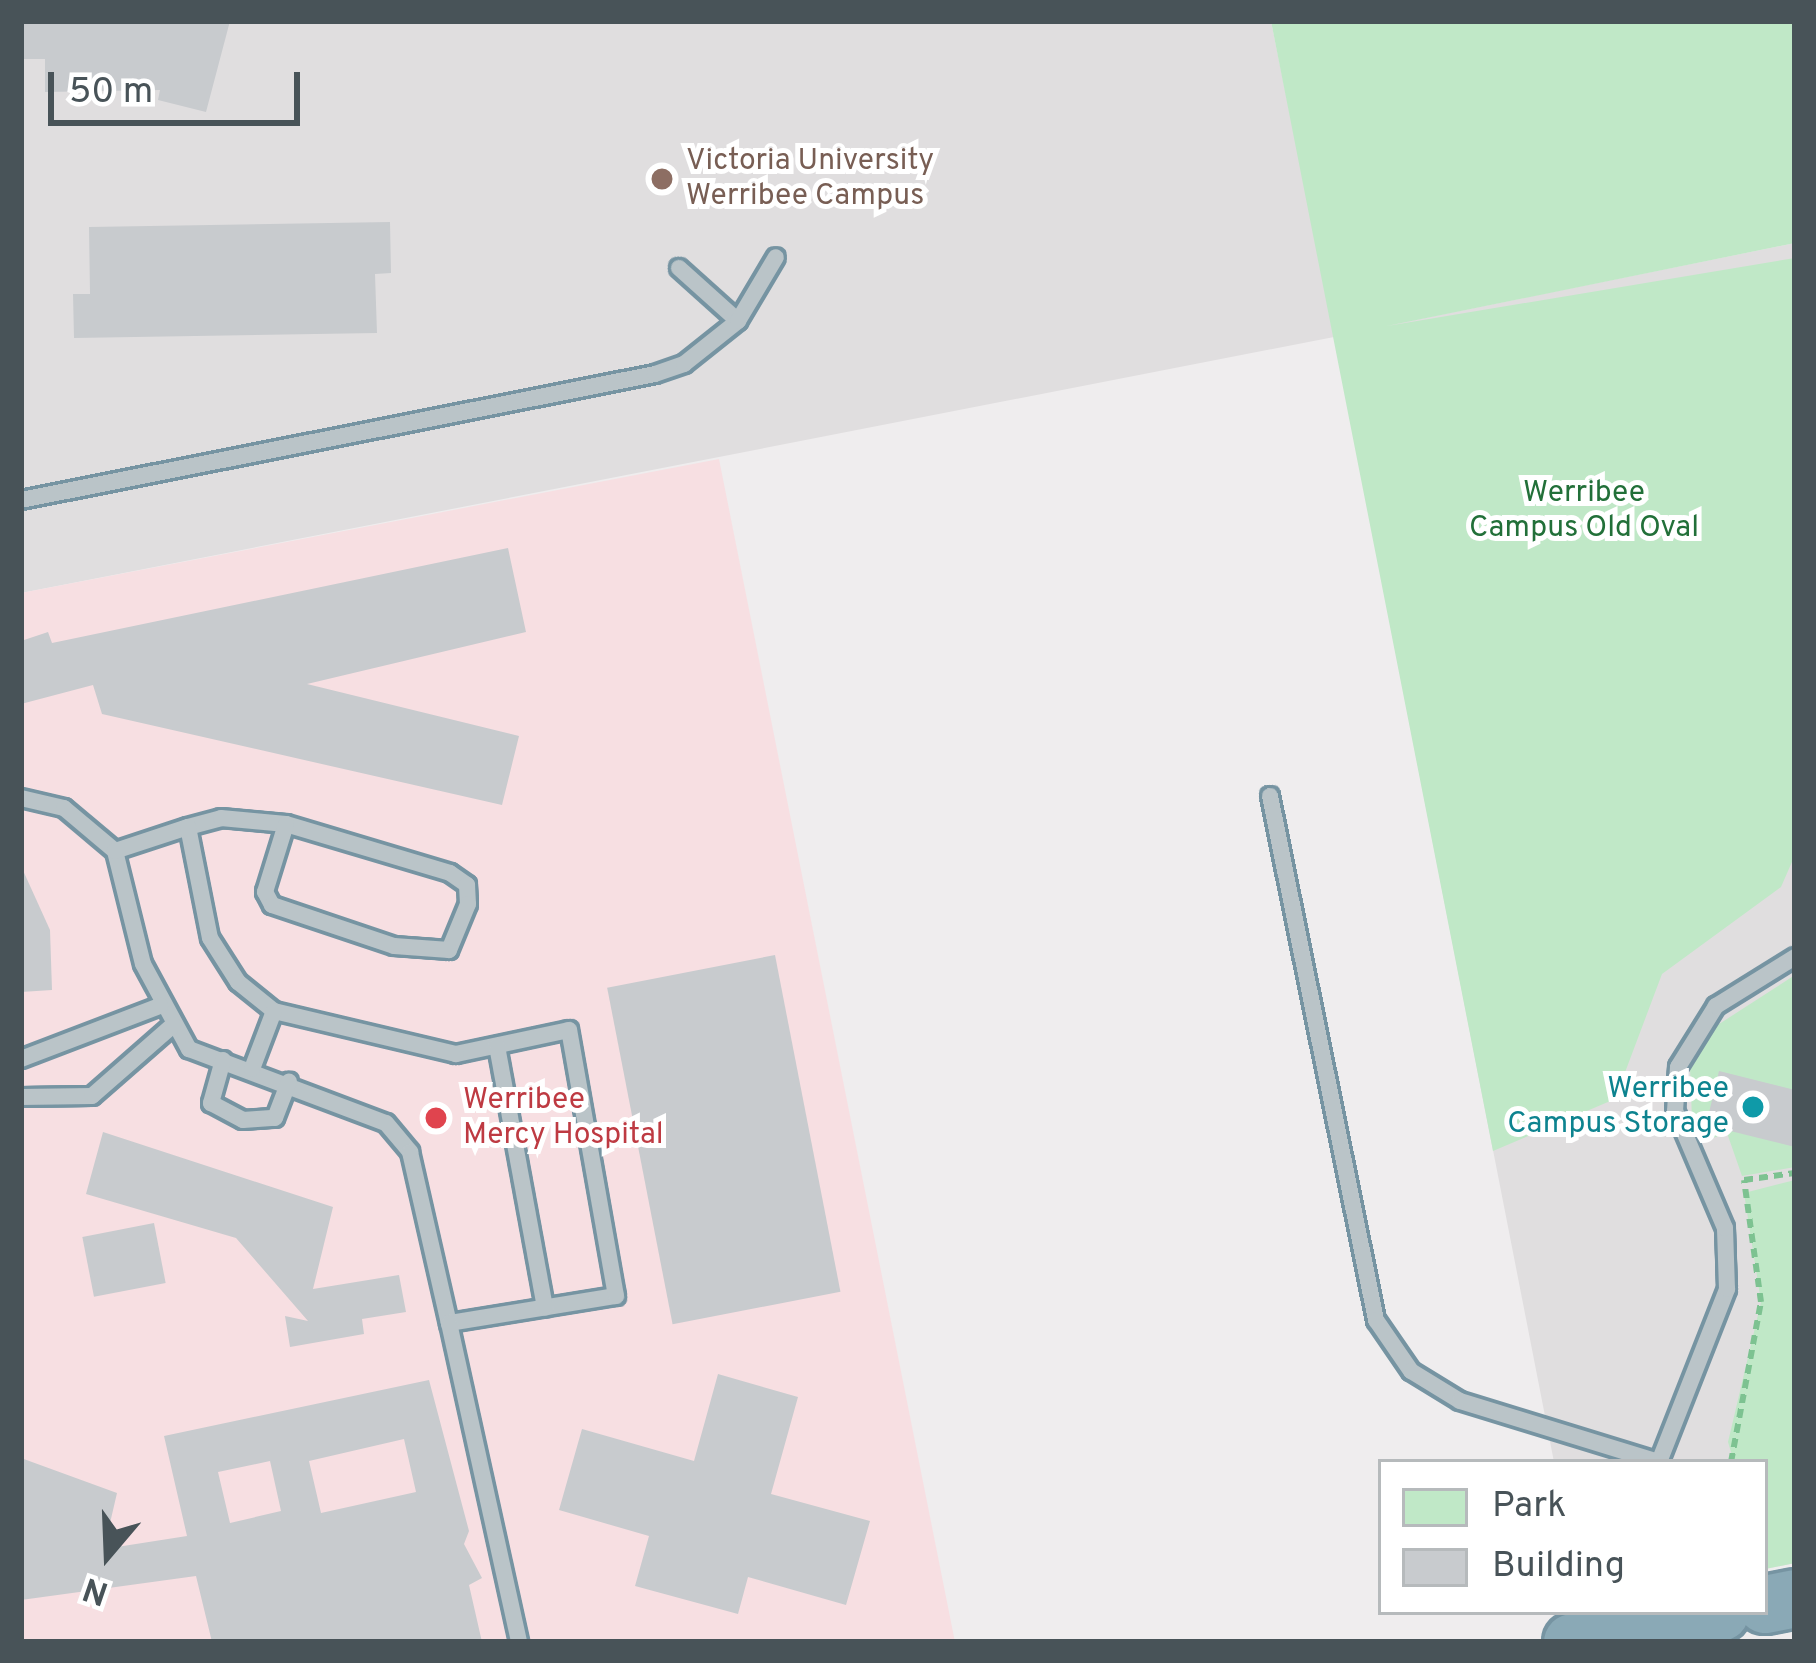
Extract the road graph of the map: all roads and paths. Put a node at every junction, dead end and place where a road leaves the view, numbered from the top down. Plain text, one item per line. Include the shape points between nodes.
1 (776, 257) dead end
2 (680, 268) dead end
3 (738, 321) junction
4 (21, 500) edge
5 (1270, 796) dead end
6 (21, 798) edge
7 (286, 824) junction
8 (188, 826) junction
9 (115, 851) junction
10 (1795, 957) edge
11 (160, 1006) junction
12 (274, 1011) junction
13 (173, 1025) junction
14 (497, 1046) junction
15 (21, 1059) edge
16 (223, 1060) junction
17 (252, 1070) junction
18 (289, 1082) junction
19 (21, 1097) edge
20 (545, 1308) junction
21 (449, 1323) junction
22 (1648, 1459) edge
23 (1659, 1459) edge
24 (1705, 1615) edge
25 (519, 1642) edge
26 (1572, 1642) edge

1 - 3 lane
2 - 3 lane
3 - 4 lane via 684,364 655,374
5 - 22 lane via 1376,1320 1411,1371 1460,1401
6 - 9 lane via 64,808
7 - 7 lane via 467,885 449,950 394,946 272,905 265,892
7 - 8 lane via 221,818
8 - 9 lane
8 - 12 lane via 210,938 238,982
9 - 11 lane
10 - 23 lane via 1716,1006 1678,1067 1675,1111 1725,1228 1727,1288
11 - 13 lane
11 - 15 lane
12 - 14 lane via 434,1051
12 - 17 lane
13 - 16 lane via 188,1049
13 - 19 lane via 92,1096
14 - 20 lane
14 - 20 lane via 568,1030 573,1052 616,1297
16 - 17 lane
16 - 18 lane via 211,1103 243,1120 275,1118
17 - 18 lane
18 - 21 lane via 386,1123 410,1152
20 - 21 lane
21 - 25 lane
24 - 26 highway

